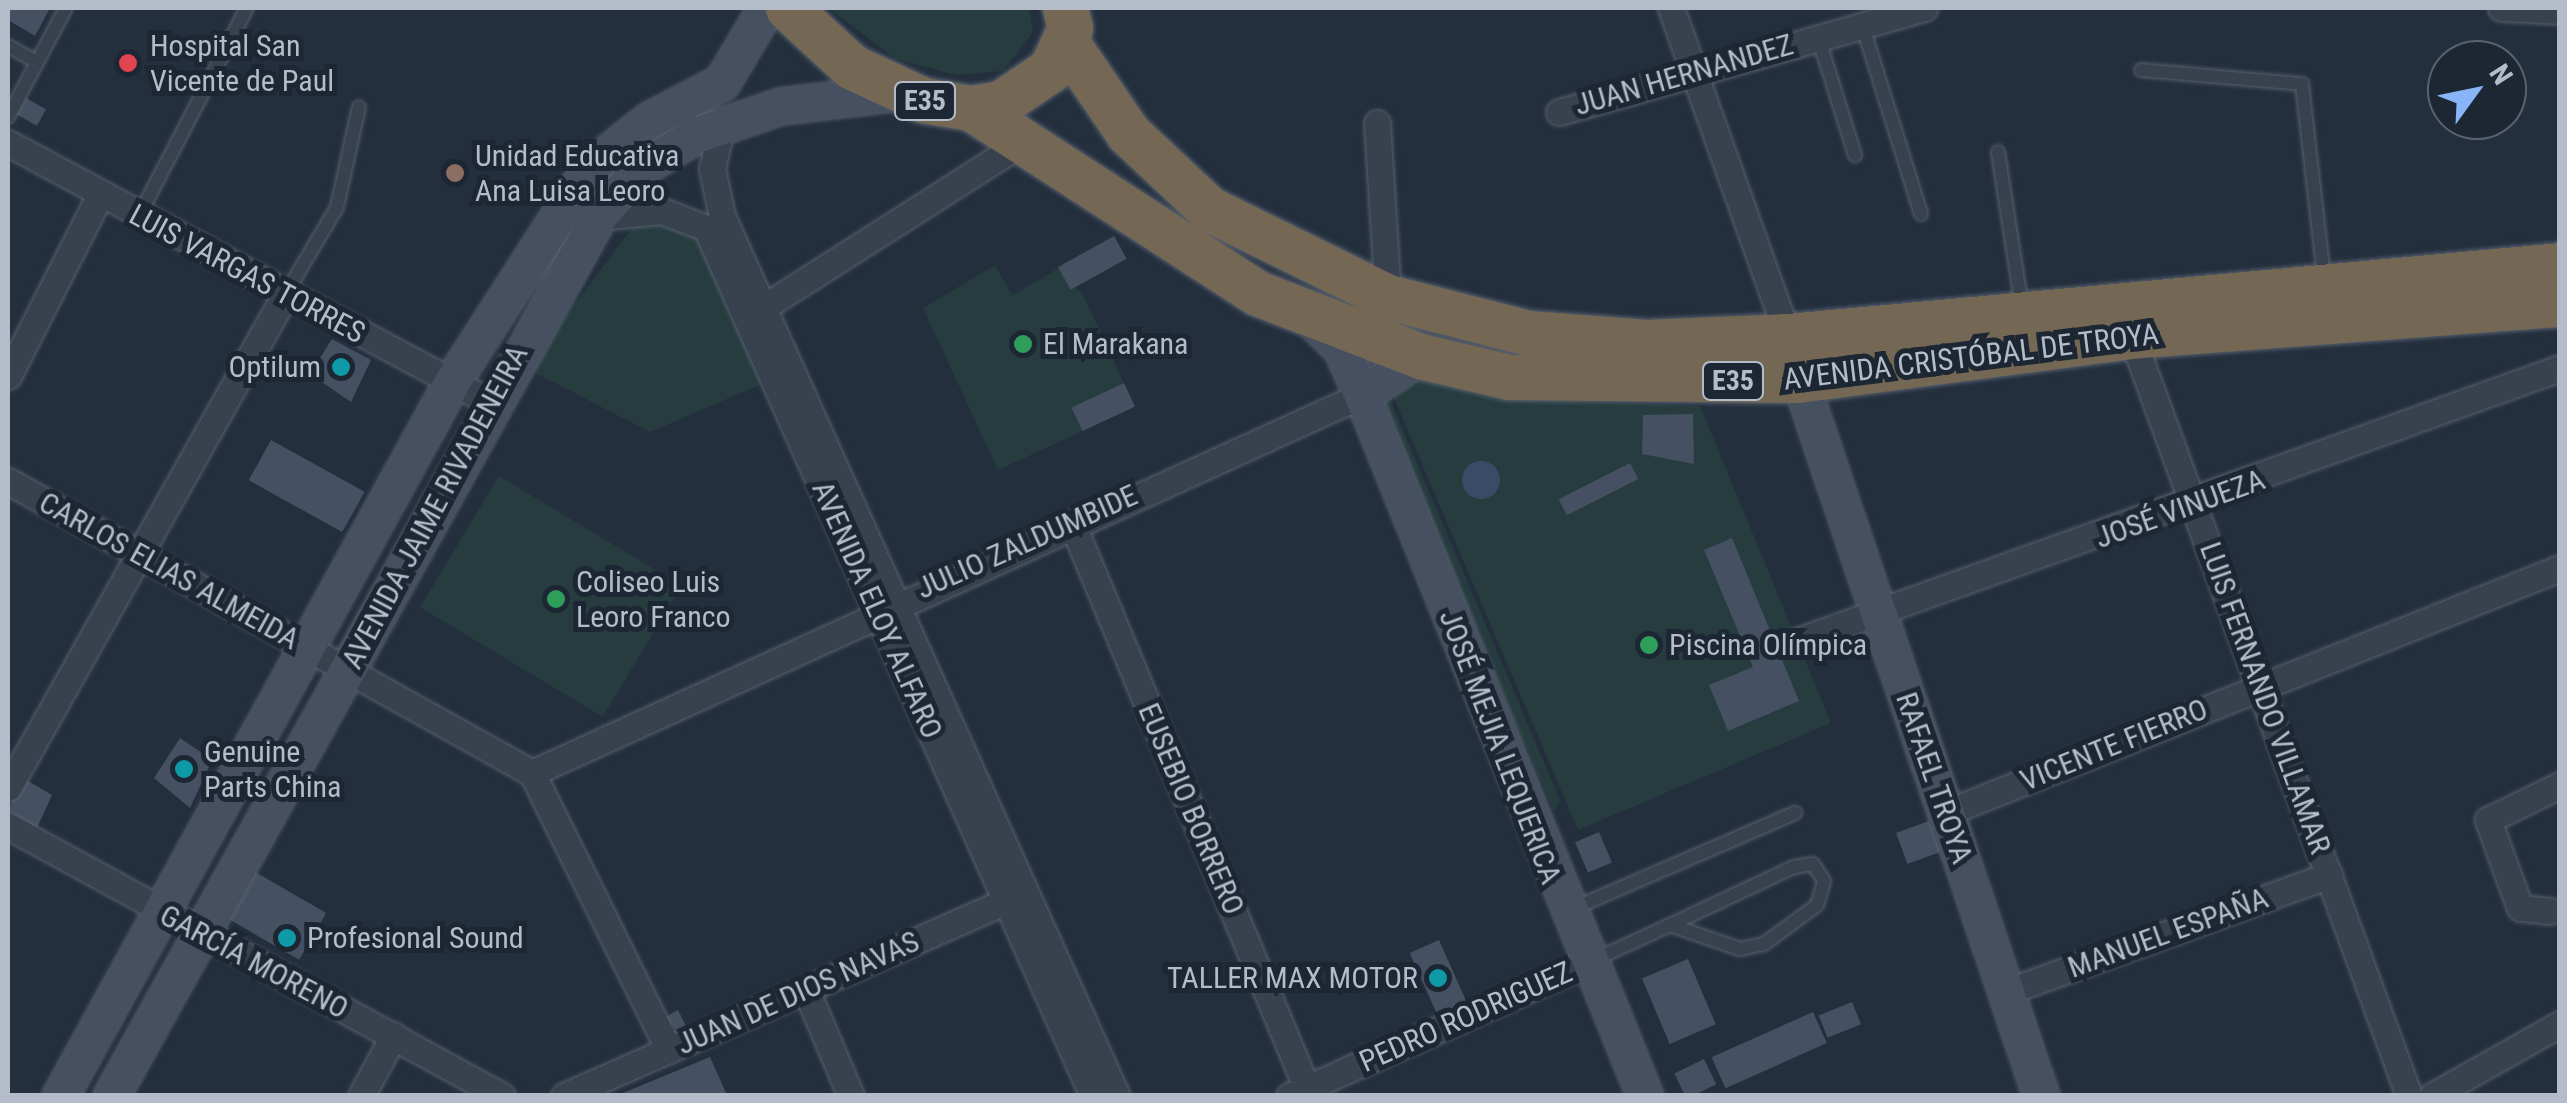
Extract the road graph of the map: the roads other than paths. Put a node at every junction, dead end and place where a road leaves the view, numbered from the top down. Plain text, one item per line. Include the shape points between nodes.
1 (66, 8) edge
2 (248, 8) edge
3 (766, 8) edge
4 (788, 8) edge
5 (1671, 8) edge
6 (1924, 8) edge
7 (2501, 8) edge
8 (2560, 11) edge
9 (1861, 14) edge
10 (1073, 21) edge
11 (1818, 35) junction
12 (8, 46) edge
13 (37, 62) junction
14 (2141, 70) dead end
15 (1695, 74) junction
16 (900, 92) junction
17 (360, 107) dead end
18 (971, 108) junction
19 (1558, 112) dead end
20 (8, 117) edge
21 (1377, 123) dead end
22 (722, 124) junction
23 (8, 142) edge
24 (1022, 142) junction
25 (1998, 152) dead end
26 (1855, 155) dead end
27 (99, 197) junction
28 (1921, 214) dead end
29 (139, 216) junction
30 (598, 217) junction
31 (2560, 265) edge
32 (2325, 284) junction
33 (285, 295) junction
34 (1388, 297) junction
35 (2560, 304) edge
36 (764, 307) junction
37 (2022, 310) junction
38 (1308, 316) junction
39 (2127, 317) junction
40 (1788, 336) junction
41 (1420, 356) junction
42 (2560, 368) edge
43 (8, 376) edge
44 (453, 380) junction
45 (1797, 380) junction
46 (1362, 395) junction
47 (488, 401) junction
48 (8, 481) edge
49 (2195, 505) junction
50 (1072, 523) junction
51 (138, 554) junction
52 (2560, 568) edge
53 (888, 604) junction
54 (1876, 616) junction
55 (1797, 641) dead end
56 (308, 650) junction
57 (346, 674) junction
58 (2258, 687) junction
59 (532, 773) junction
60 (2560, 786) edge
61 (8, 788) edge
62 (1948, 812) junction
63 (1795, 813) dead end
64 (8, 826) edge
65 (2330, 875) junction
66 (1031, 890) junction
67 (1007, 901) junction
68 (2550, 911) dead end
69 (1565, 912) junction
70 (162, 914) junction
71 (1670, 925) junction
72 (201, 930) junction
73 (1587, 963) junction
74 (806, 990) junction
75 (2006, 992) junction
76 (2560, 1024) edge
77 (394, 1036) junction
78 (668, 1050) junction
79 (1302, 1093) edge
80 (60, 1096) edge
81 (111, 1096) edge
82 (361, 1096) edge
83 (502, 1096) edge
84 (564, 1096) edge
85 (851, 1096) edge
86 (1092, 1096) edge
87 (1117, 1096) edge
88 (1645, 1096) edge
89 (2041, 1096) edge
90 (2409, 1096) edge
91 (2432, 1096) edge

1 - 13 lane
2 - 29 lane
3 - 44 main road, AVENIDA JAIME RIVADENEIRA via 722,82 649,120 590,167
4 - 16 highway, E35 via 852,67
5 - 15 street, RAFAEL TROYA
6 - 9 street, JUAN HERNANDEZ
7 - 8 street
9 - 11 street, JUAN HERNANDEZ
9 - 28 lane
10 - 18 highway, E35 via 1029,90
10 - 34 highway, AVENIDA CRISTÓBAL DE TROYA / E35 via 1128,133 1209,209
11 - 15 street, JUAN HERNANDEZ
11 - 26 lane
12 - 13 lane
13 - 20 lane
14 - 32 lane via 2302,84
15 - 19 street, JUAN HERNANDEZ
15 - 40 street, RAFAEL TROYA
16 - 18 highway, E35
16 - 22 main road, AVENIDA JAIME RIVADENEIRA via 817,99
17 - 33 lane via 337,208
18 - 24 highway, AVENIDA CRISTÓBAL DE TROYA / E35
21 - 34 street
22 - 30 main road, AVENIDA JAIME RIVADENEIRA via 641,168
22 - 36 street, AVENIDA ELOY ALFARO via 712,169 722,216
23 - 27 street, LUIS VARGAS TORRES
24 - 36 street
24 - 38 highway, AVENIDA CRISTÓBAL DE TROYA / E35 via 1160,236
25 - 37 lane
27 - 29 street, LUIS VARGAS TORRES
27 - 43 street
29 - 33 street, LUIS VARGAS TORRES
30 - 47 main road, AVENIDA JAIME RIVADENEIRA
30 - 53 street, AVENIDA ELOY ALFARO via 662,211 706,228
31 - 32 highway, AVENIDA CRISTÓBAL DE TROYA / E35
32 - 39 highway, AVENIDA CRISTÓBAL DE TROYA / E35
33 - 44 street, LUIS VARGAS TORRES
33 - 51 street
34 - 40 highway, AVENIDA CRISTÓBAL DE TROYA / E35 via 1528,333 1647,342
35 - 39 highway, AVENIDA CRISTÓBAL DE TROYA / E35
36 - 53 street, AVENIDA ELOY ALFARO
37 - 39 highway, AVENIDA CRISTÓBAL DE TROYA / E35
37 - 40 highway, AVENIDA CRISTÓBAL DE TROYA / E35
38 - 41 highway, AVENIDA CRISTÓBAL DE TROYA / E35
38 - 46 main road, JOSÉ MEJIA LEQUERICA via 1341,348
39 - 45 highway, AVENIDA CRISTÓBAL DE TROYA / E35
39 - 49 street, LUIS FERNANDO VILLAMAR
40 - 45 main road, RAFAEL TROYA
41 - 45 highway, AVENIDA CRISTÓBAL DE TROYA / E35 via 1509,376
41 - 46 main road
42 - 49 street, JOSÉ VINUEZA
44 - 47 street, LUIS VARGAS TORRES
44 - 56 main road, AVENIDA JAIME RIVADENEIRA
45 - 54 main road, RAFAEL TROYA
46 - 50 street, JULIO ZALDUMBIDE
46 - 69 main road, JOSÉ MEJIA LEQUERICA
47 - 57 main road, AVENIDA JAIME RIVADENEIRA
48 - 51 street, CARLOS ELIAS ALMEIDA
49 - 54 street, JOSÉ VINUEZA
49 - 58 street, LUIS FERNANDO VILLAMAR
50 - 53 street, JULIO ZALDUMBIDE
50 - 79 street, EUSEBIO BORRERO
51 - 56 street, CARLOS ELIAS ALMEIDA
51 - 61 street
52 - 58 street, VICENTE FIERRO
53 - 59 street, JULIO ZALDUMBIDE
53 - 66 street, AVENIDA ELOY ALFARO
53 - 67 street, AVENIDA ELOY ALFARO
54 - 55 street, JOSÉ VINUEZA
54 - 62 main road, RAFAEL TROYA
56 - 57 street, CARLOS ELIAS ALMEIDA
56 - 70 main road, AVENIDA JAIME RIVADENEIRA
57 - 59 street, CARLOS ELIAS ALMEIDA
57 - 72 main road, AVENIDA JAIME RIVADENEIRA
58 - 62 street, VICENTE FIERRO
58 - 65 street, LUIS FERNANDO VILLAMAR
59 - 78 street
60 - 68 street via 2488,820 2520,908
62 - 75 main road, RAFAEL TROYA
63 - 69 lane
64 - 70 street, GARCÍA MORENO
65 - 75 street, MANUEL ESPAÑA
65 - 90 street, LUIS FERNANDO VILLAMAR
66 - 67 street, JUAN DE DIOS NAVAS
66 - 87 street, AVENIDA ELOY ALFARO
67 - 74 street, JUAN DE DIOS NAVAS
67 - 86 street, AVENIDA ELOY ALFARO
69 - 73 main road, JOSÉ MEJIA LEQUERICA
70 - 72 street, GARCÍA MORENO
70 - 80 main road, AVENIDA JAIME RIVADENEIRA
71 - 71 lane via 1724,946 1764,944 1817,906 1824,881 1813,864 1794,867
71 - 73 lane
72 - 77 street, GARCÍA MORENO
72 - 81 main road, AVENIDA JAIME RIVADENEIRA
73 - 79 street, PEDRO RODRIGUEZ
73 - 88 main road, JOSÉ MEJIA LEQUERICA
74 - 78 street, JUAN DE DIOS NAVAS
74 - 85 street
75 - 89 main road, RAFAEL TROYA
76 - 91 street
77 - 82 street
77 - 83 street, GARCÍA MORENO
78 - 84 street, JUAN DE DIOS NAVAS

